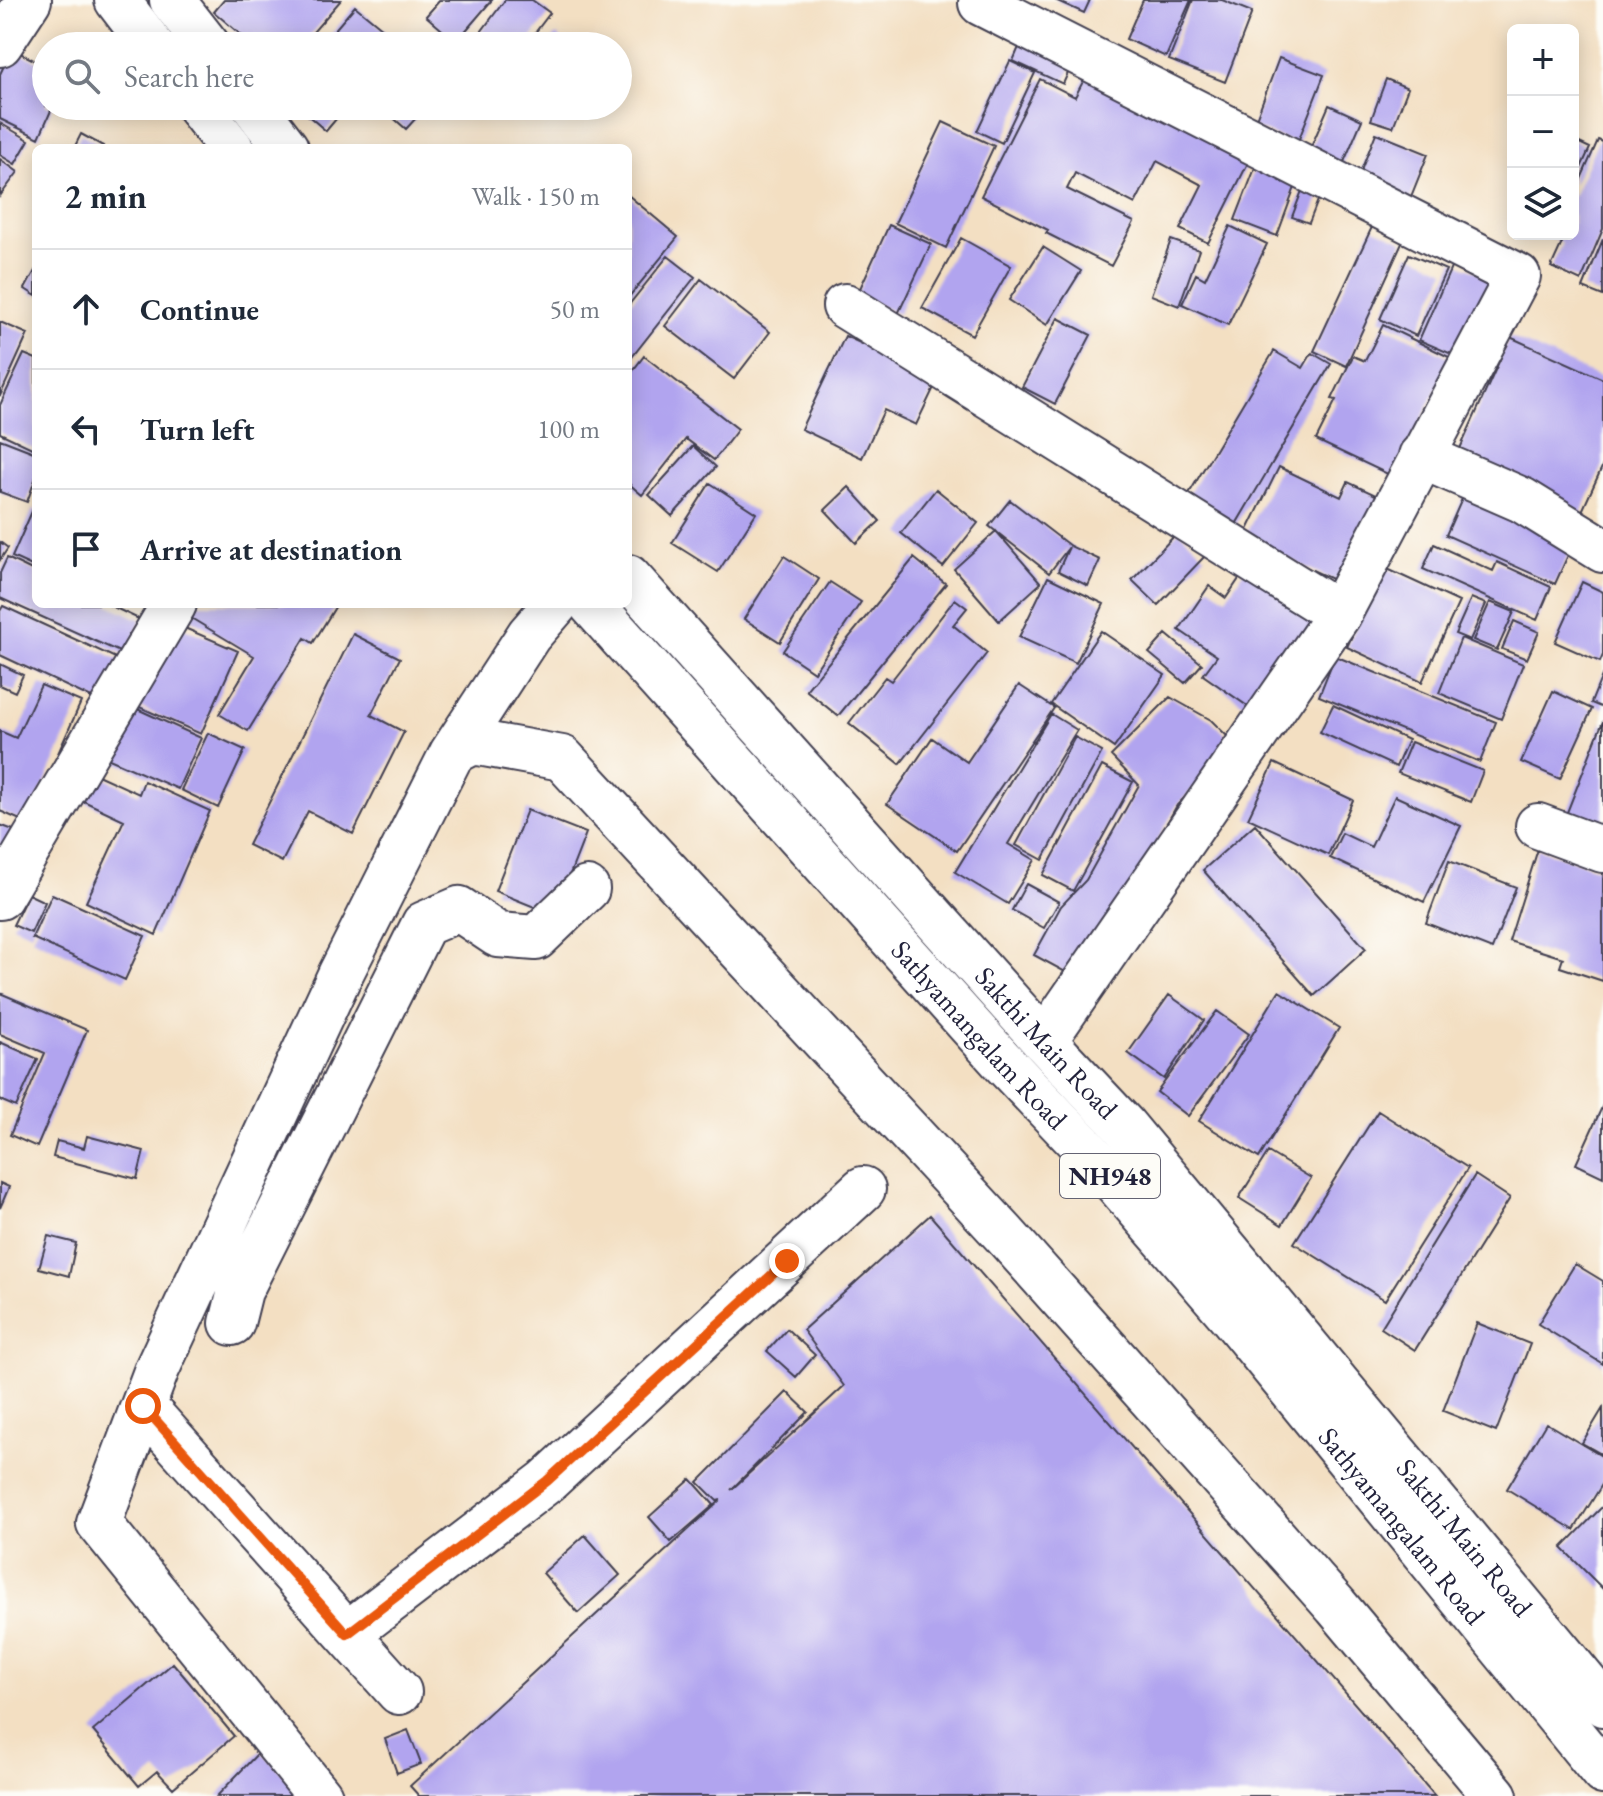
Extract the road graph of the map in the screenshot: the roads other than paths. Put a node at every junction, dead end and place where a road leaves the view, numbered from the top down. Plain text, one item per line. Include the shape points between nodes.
1 (29, 0) edge
2 (117, 0) edge
3 (172, 0) edge
4 (981, 3) dead end
5 (141, 32) edge
6 (197, 32) edge
7 (0, 44) edge
8 (209, 120) edge
9 (265, 120) edge
10 (228, 144) edge
11 (283, 144) edge
12 (845, 306) dead end
13 (1421, 456) junction
14 (1603, 550) edge
15 (632, 581) edge
16 (172, 608) edge
17 (553, 608) edge
18 (595, 608) edge
19 (1339, 614) junction
20 (462, 747) junction
21 (1538, 826) dead end
22 (1603, 850) edge
23 (587, 889) dead end
24 (0, 897) edge
25 (1044, 1041) junction
26 (863, 1189) dead end
27 (232, 1323) dead end
28 (143, 1406) junction
29 (347, 1634) junction
30 (399, 1692) dead end
31 (1603, 1704) edge
32 (1603, 1772) edge
33 (320, 1796) edge
34 (1495, 1796) edge

1 - 7 main road
2 - 5 main road
3 - 6 main road
4 - 13 main road via 1518,276
8 - 10 main road
9 - 11 main road
12 - 19 main road
13 - 14 main road via 1522,500
13 - 19 main road
15 - 25 main road, Sakthi Main Road / NH948
16 - 24 main road
17 - 20 main road via 529,635
18 - 32 main road, Sathyamangalam Road / NH948 via 1149,1221
19 - 25 main road
20 - 28 main road via 340,975
20 - 34 main road via 562,758 1004,1234 1336,1606
21 - 22 main road
23 - 27 main road via 536,938 498,935 459,909 424,924 240,1291
25 - 31 main road, Sakthi Main Road / NH948 via 1124,1126
26 - 29 main road via 547,1481
28 - 29 main road
28 - 33 main road via 99,1523
29 - 30 main road

